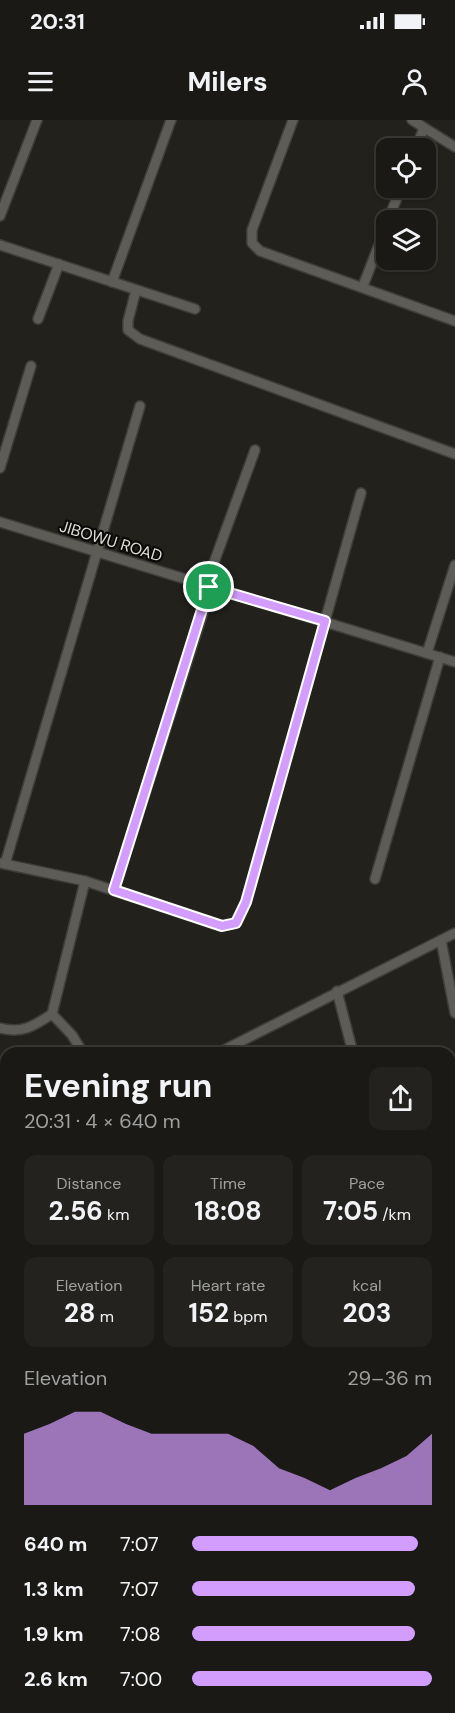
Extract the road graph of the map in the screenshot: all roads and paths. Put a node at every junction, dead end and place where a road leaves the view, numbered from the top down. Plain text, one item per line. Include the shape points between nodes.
1 (38, 120) edge
2 (171, 120) edge
3 (293, 120) edge
4 (412, 120) edge
5 (424, 128) junction
6 (420, 138) edge
7 (455, 147) edge
8 (0, 216) edge
9 (0, 245) edge
10 (376, 253) edge
11 (59, 264) junction
12 (112, 282) junction
13 (363, 286) junction
14 (136, 290) junction
15 (195, 309) dead end
16 (38, 319) dead end
17 (455, 321) edge
18 (31, 366) dead end
19 (140, 406) dead end
20 (255, 450) dead end
21 (455, 454) edge
22 (0, 468) edge
23 (361, 493) dead end
24 (0, 522) edge
25 (95, 551) junction
26 (455, 565) edge
27 (209, 587) junction
28 (325, 621) junction
29 (427, 653) junction
30 (440, 657) junction
31 (455, 662) edge
32 (3, 864) edge
33 (375, 879) dead end
34 (84, 881) junction
35 (114, 890) junction
36 (455, 933) edge
37 (441, 940) junction
38 (338, 991) junction
39 (455, 1013) edge
40 (52, 1014) junction
41 (0, 1028) edge
42 (79, 1047) edge
43 (236, 1047) edge
44 (352, 1047) edge

1 - 8 street
2 - 12 street
3 - 13 street via 252,230 252,243 260,251
4 - 5 street
5 - 6 street
5 - 7 street
9 - 11 street
10 - 13 street
11 - 12 street
11 - 16 street
12 - 14 street
13 - 17 street
14 - 15 street
14 - 21 street via 128,330 140,339
18 - 22 street
19 - 25 street
20 - 27 street via 212,568
23 - 28 street
24 - 25 street, JIBOWU ROAD
25 - 27 street, JIBOWU ROAD
25 - 32 street
26 - 29 street
27 - 28 street, JIBOWU ROAD
27 - 35 street
28 - 29 street, JIBOWU ROAD
28 - 35 street via 246,902 236,923 222,926
29 - 30 street, JIBOWU ROAD
30 - 31 street, JIBOWU ROAD
30 - 33 street
32 - 34 street
34 - 35 street
34 - 40 street
36 - 37 street
37 - 38 street
37 - 39 street
38 - 43 street
38 - 44 street
40 - 41 street via 31,1029
40 - 42 street

